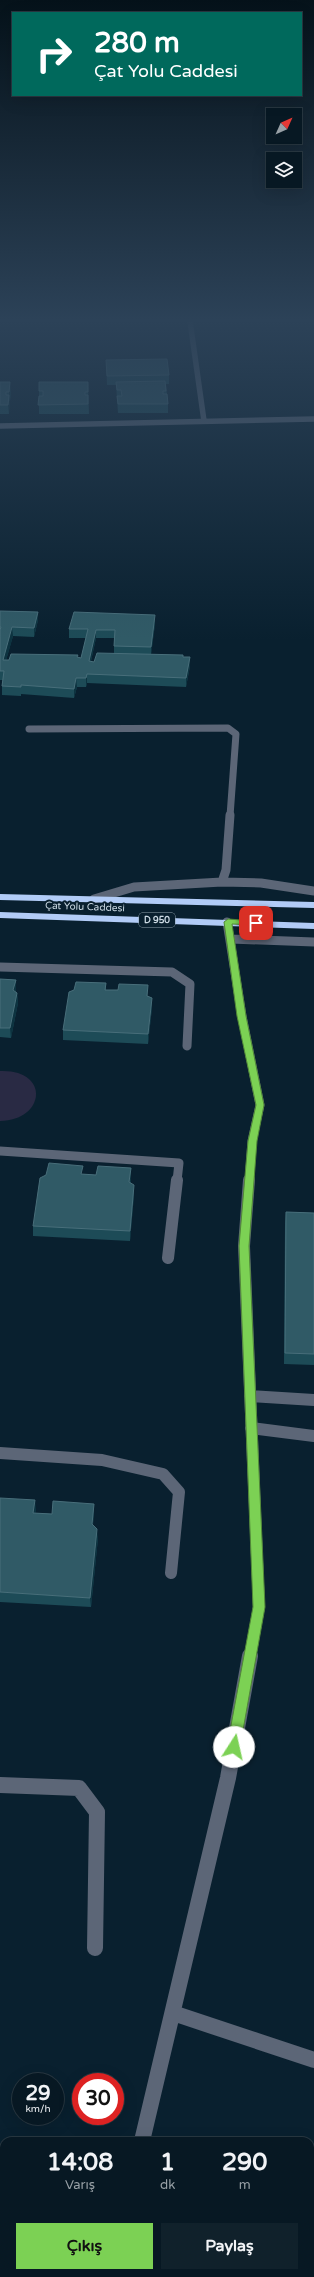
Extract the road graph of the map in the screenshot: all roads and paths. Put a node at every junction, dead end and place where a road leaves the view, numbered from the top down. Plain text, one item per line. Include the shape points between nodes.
1 (29, 729) dead end
2 (222, 882) junction
3 (314, 891) edge
4 (0, 897) edge
5 (94, 899) junction
6 (314, 905) edge
7 (0, 915) edge
8 (228, 922) junction
9 (314, 926) edge
10 (231, 939) junction
11 (314, 942) edge
12 (0, 966) edge
13 (187, 1046) dead end
14 (0, 1152) edge
15 (168, 1258) dead end
16 (250, 1396) junction
17 (314, 1400) edge
18 (251, 1428) junction
19 (314, 1436) edge
20 (0, 1453) edge
21 (171, 1573) dead end
22 (0, 1785) edge
23 (95, 1948) dead end
24 (173, 2013) junction
25 (314, 2060) edge
26 (143, 2137) edge

1 - 2 street via 204,727 228,728 236,734 226,870
2 - 3 street via 261,883
2 - 5 street via 134,887
4 - 5 highway, Çat Yolu Caddesi / D 950
5 - 6 highway, Çat Yolu Caddesi / D 950
7 - 8 highway, Çat Yolu Caddesi / D 950
8 - 9 highway, Çat Yolu Caddesi / D 950
8 - 10 street
10 - 11 street
10 - 16 street via 242,1016 260,1105 252,1141 244,1246
12 - 13 street via 172,972 190,984
14 - 15 street via 179,1163
16 - 17 street
16 - 18 street
18 - 19 street
18 - 24 street via 259,1607 228,1778
20 - 21 street via 102,1460 163,1474 179,1492
22 - 23 street via 79,1788 97,1812
24 - 25 street
24 - 26 street

